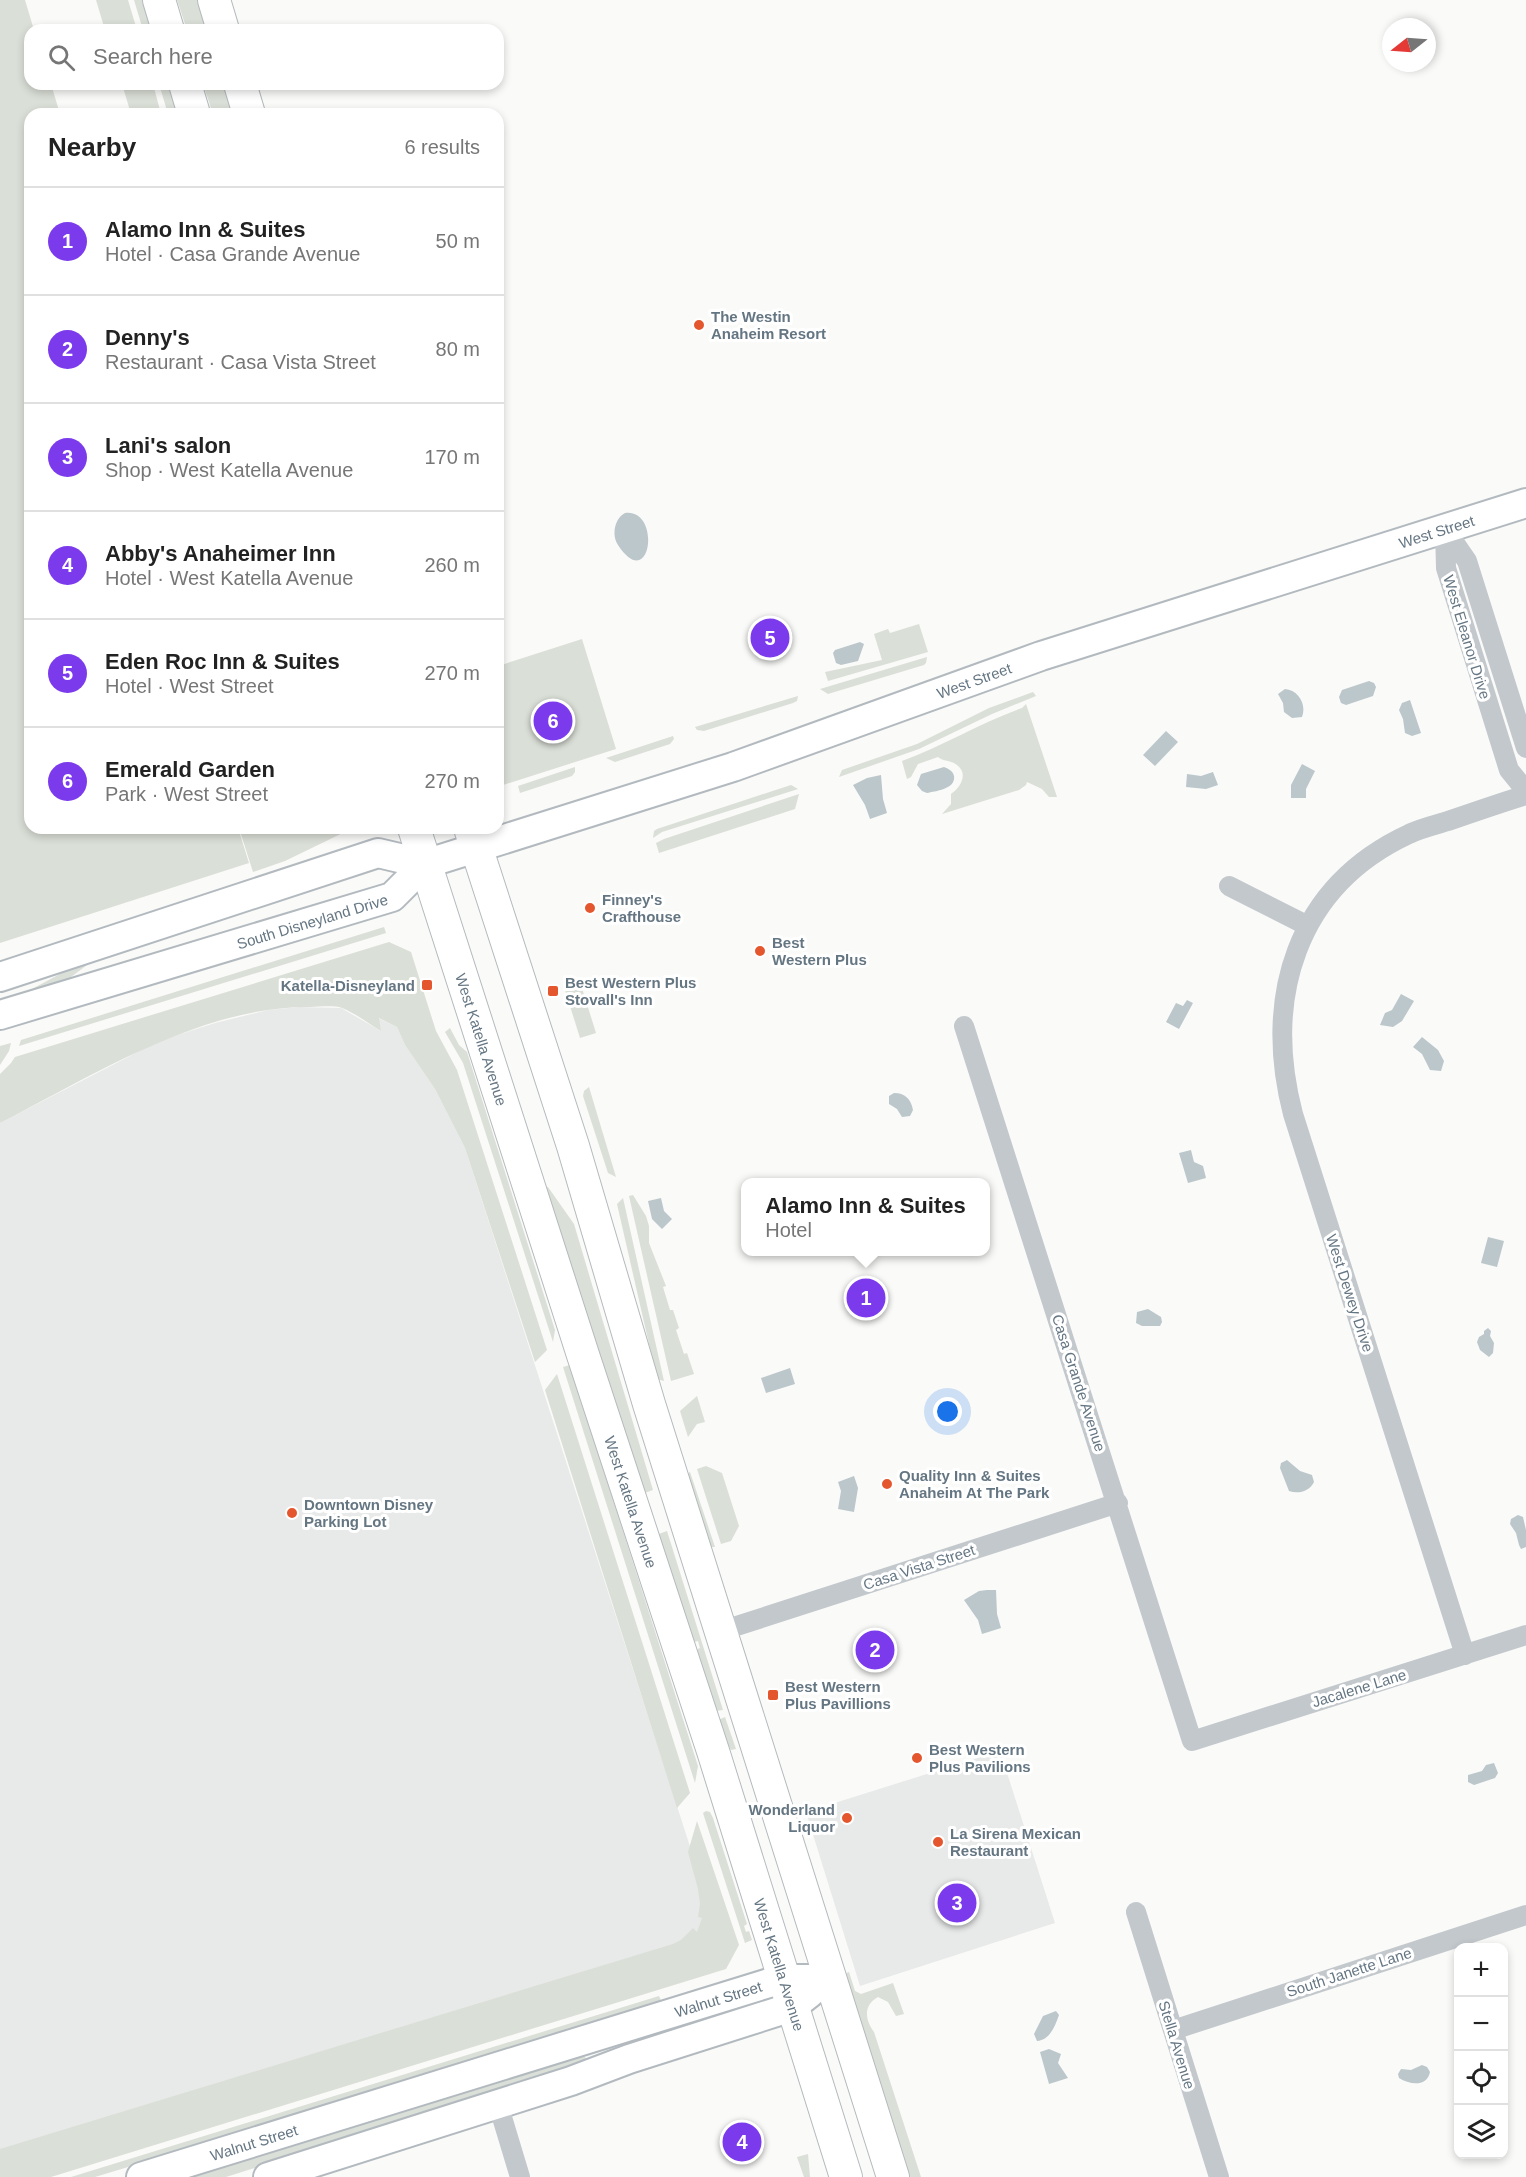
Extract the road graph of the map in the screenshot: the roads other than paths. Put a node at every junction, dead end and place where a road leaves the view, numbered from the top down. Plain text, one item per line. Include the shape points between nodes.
1 (159, 0) edge
2 (214, 0) edge
3 (166, 24) edge
4 (221, 24) edge
5 (187, 90) edge
6 (242, 90) edge
7 (192, 108) edge
8 (247, 108) edge
9 (1526, 503) edge
10 (1445, 529) junction
11 (1526, 748) edge
12 (1526, 793) edge
13 (504, 829) edge
14 (416, 834) edge
15 (473, 838) edge
16 (425, 864) junction
17 (1229, 886) dead end
18 (1308, 926) junction
19 (0, 977) edge
20 (0, 1016) edge
21 (964, 1026) dead end
22 (1118, 1503) junction
23 (721, 1631) junction
24 (1526, 1635) edge
25 (1465, 1655) junction
26 (1192, 1741) joint
27 (1136, 1912) dead end
28 (1526, 1915) edge
29 (830, 1979) junction
30 (787, 1993) junction
31 (1173, 2030) junction
32 (498, 2104) junction
33 (141, 2177) edge
34 (268, 2177) edge
35 (520, 2177) edge
36 (846, 2177) edge
37 (893, 2177) edge
38 (1219, 2177) edge

1 - 3 main road
2 - 4 main road
5 - 7 main road
6 - 8 main road
9 - 10 main road, West Street
10 - 11 street, West Eleanor Drive via 1467,561
10 - 12 street, West Eleanor Drive via 1446,568 1453,591 1509,770
10 - 13 main road, West Street via 1041,656 788,748
12 - 18 street, West Dewey Drive via 1411,833 1385,846 1345,878 1323,901
14 - 16 main road, West Katella Avenue
15 - 16 main road, West Street
15 - 23 main road via 573,1146
16 - 19 main road via 378,853
16 - 20 main road, South Disneyland Drive via 392,897
16 - 30 main road, West Katella Avenue via 713,1751
17 - 18 street
18 - 25 street, West Dewey Drive via 1295,957 1283,1005 1281,1040 1286,1087
21 - 22 street, Casa Grande Avenue
22 - 23 street, Casa Vista Street
22 - 26 street, Casa Grande Avenue
23 - 29 main road
24 - 25 street, Jacalene Lane
25 - 26 street, Jacalene Lane
27 - 31 street, Stella Avenue
28 - 31 street, South Janette Lane
29 - 30 main road, Walnut Street
29 - 37 main road
30 - 32 main road, Walnut Street via 572,2081
30 - 33 main road, Walnut Street
30 - 36 main road, West Katella Avenue
31 - 38 street, Stella Avenue
32 - 34 main road, Walnut Street
32 - 35 street

